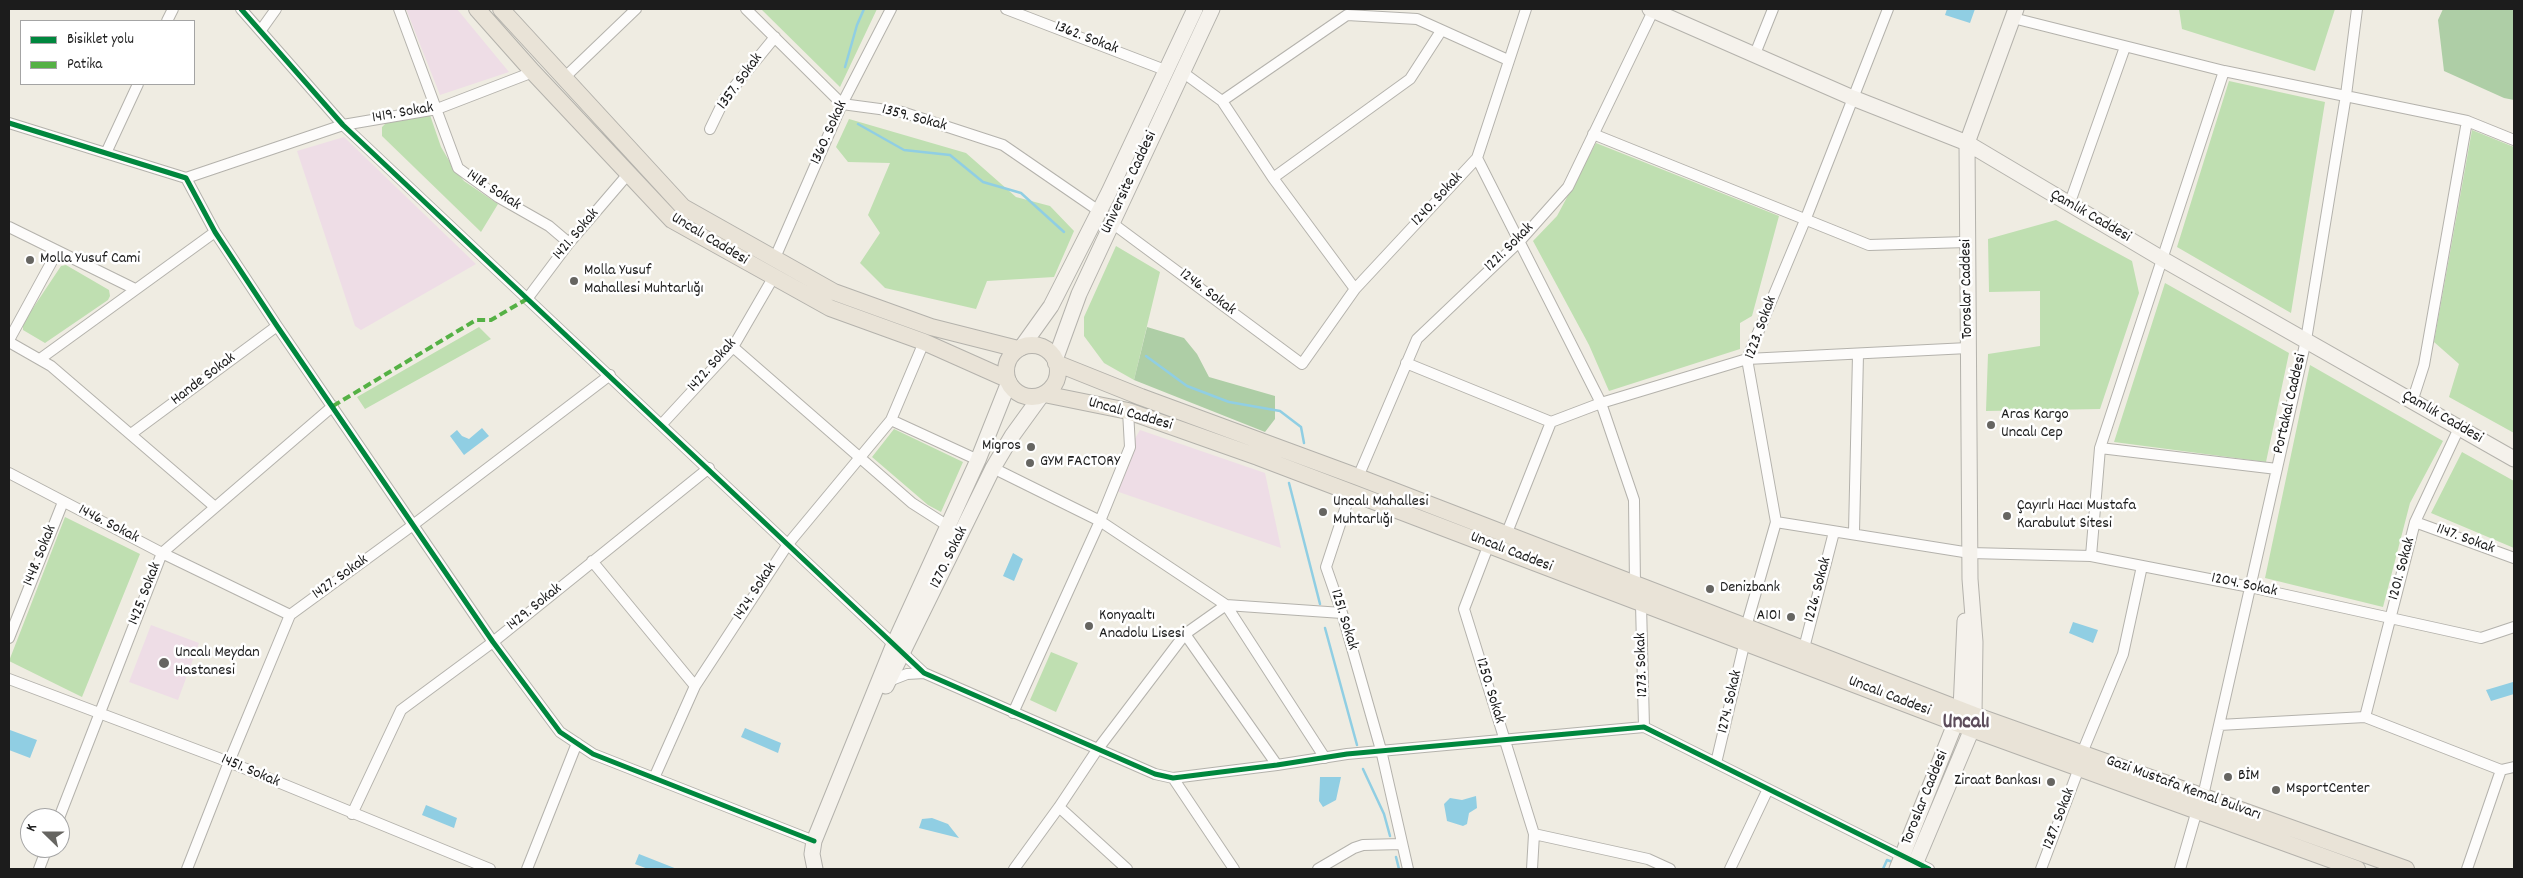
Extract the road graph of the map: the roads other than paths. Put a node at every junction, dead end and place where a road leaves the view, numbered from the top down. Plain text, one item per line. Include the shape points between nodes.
1 (241, 9) edge
2 (276, 9) edge
3 (399, 9) edge
4 (477, 9) edge
5 (501, 9) edge
6 (636, 9) edge
7 (746, 9) edge
8 (891, 9) edge
9 (1006, 9) edge
10 (1040, 9) edge
11 (1195, 9) edge
12 (1212, 9) edge
13 (1526, 9) edge
14 (1652, 9) edge
15 (1773, 9) edge
16 (1888, 9) edge
17 (2357, 9) edge
18 (2014, 13) edge
19 (1035, 19) junction
20 (261, 30) junction
21 (1441, 31) junction
22 (775, 37) junction
23 (2125, 48) junction
24 (1755, 54) junction
25 (1508, 60) junction
26 (1165, 70) junction
27 (1181, 71) junction
28 (2224, 71) junction
29 (532, 72) junction
30 (563, 78) junction
31 (138, 85) edge
32 (2346, 95) junction
33 (1853, 98) junction
34 (1222, 102) junction
35 (842, 104) junction
36 (437, 109) junction
37 (2468, 121) junction
38 (9, 123) edge
39 (343, 125) junction
40 (710, 129) dead end
41 (1593, 134) junction
42 (2514, 140) edge
43 (1966, 143) junction
44 (106, 153) junction
45 (1477, 158) junction
46 (629, 173) junction
47 (186, 178) junction
48 (1274, 178) junction
49 (2068, 205) junction
50 (1099, 211) junction
51 (1806, 218) junction
52 (1112, 223) junction
53 (9, 227) edge
54 (215, 232) junction
55 (1519, 242) junction
56 (1967, 242) junction
57 (569, 243) junction
58 (57, 252) junction
59 (774, 260) junction
60 (2164, 260) junction
61 (773, 278) junction
62 (135, 289) junction
63 (1355, 290) junction
64 (527, 299) junction
65 (277, 326) junction
66 (2306, 340) junction
67 (9, 341) edge
68 (924, 342) junction
69 (733, 347) junction
70 (1968, 348) junction
71 (1020, 349) junction
72 (1858, 355) junction
73 (40, 359) junction
74 (1746, 360) junction
75 (1056, 361) junction
76 (1406, 363) junction
77 (1302, 364) joint
78 (610, 375) junction
79 (1008, 381) junction
80 (1042, 395) junction
81 (2412, 402) junction
82 (1601, 404) junction
83 (333, 406) junction
84 (1128, 412) junction
85 (891, 420) junction
86 (1551, 422) junction
87 (662, 424) junction
88 (2459, 428) junction
89 (131, 434) junction
90 (2100, 448) junction
91 (860, 456) junction
92 (2514, 459) edge
93 (978, 460) junction
94 (709, 468) junction
95 (993, 468) junction
96 (2277, 469) junction
97 (9, 473) edge
98 (1354, 484) junction
99 (63, 502) junction
100 (215, 507) junction
101 (1100, 520) junction
102 (1776, 522) junction
103 (2415, 522) junction
104 (413, 526) junction
105 (948, 526) junction
106 (1834, 532) junction
107 (1854, 532) junction
108 (1506, 535) junction
109 (788, 544) junction
110 (1489, 544) junction
111 (162, 552) junction
112 (1970, 552) junction
113 (2091, 556) junction
114 (2514, 558) edge
115 (592, 561) junction
116 (2142, 566) junction
117 (1635, 585) junction
118 (2250, 587) junction
119 (1641, 604) junction
120 (1226, 605) junction
121 (1342, 613) junction
122 (290, 615) junction
123 (2390, 618) junction
124 (2514, 627) edge
125 (1185, 634) junction
126 (1746, 634) junction
127 (9, 638) edge
128 (493, 642) junction
129 (899, 648) junction
130 (1804, 648) junction
131 (924, 673) junction
132 (9, 679) edge
133 (889, 681) junction
134 (695, 686) junction
135 (101, 713) junction
136 (1013, 713) junction
137 (2365, 717) junction
138 (1966, 719) junction
139 (863, 723) junction
140 (2219, 725) junction
141 (1644, 727) junction
142 (1504, 739) junction
143 (577, 744) junction
144 (1097, 750) junction
145 (1381, 750) junction
146 (1325, 758) junction
147 (2081, 760) junction
148 (229, 762) junction
149 (1716, 763) junction
150 (1277, 765) junction
151 (2514, 767) edge
152 (2500, 770) junction
153 (654, 778) junction
154 (1173, 778) junction
155 (1768, 789) junction
156 (2200, 803) junction
157 (1059, 807) junction
158 (63, 808) edge
159 (352, 814) junction
160 (1534, 834) junction
161 (814, 841) junction
162 (1402, 844) junction
163 (1911, 865) edge
164 (188, 869) edge
165 (490, 869) edge
166 (527, 869) edge
167 (815, 869) edge
168 (1014, 869) edge
169 (1127, 869) edge
170 (1234, 869) edge
171 (1318, 869) edge
172 (1408, 869) edge
173 (1532, 869) edge
174 (1670, 869) edge
175 (1730, 869) edge
176 (2041, 869) edge
177 (2180, 869) edge
178 (2357, 869) edge
179 (2406, 869) edge
180 (2467, 869) edge

1 - 20 street
2 - 20 street
3 - 36 street, 1418. Sokak
4 - 29 main road, Uncalı Caddesi
5 - 30 main road, Uncalı Caddesi
6 - 30 street
7 - 22 street
8 - 35 street, 1360. Sokak
9 - 19 street, 1362. Sokak
10 - 19 street
11 - 26 street, Universite Caddesi
12 - 27 street, Universite Caddesi
13 - 25 street, 1240. Sokak
14 - 24 street, Çamlık Caddesi
14 - 41 street, 1221. Sokak
15 - 24 street
16 - 33 street, 1223. Sokak
17 - 32 street, Portakal Caddesi
18 - 23 street
18 - 43 street, Toroslar Caddesi
19 - 26 street, 1362. Sokak
20 - 39 street
21 - 25 street
21 - 34 street via 1417,19 1347,15
21 - 48 street via 1410,79
22 - 35 street
22 - 40 street, 1357. Sokak via 725,98
23 - 28 street
23 - 49 street
24 - 33 street, Çamlık Caddesi
25 - 45 street, 1240. Sokak
26 - 50 street, Universite Caddesi
27 - 34 street
27 - 52 street, Universite Caddesi
28 - 32 street
28 - 60 street
29 - 36 street, 1419. Sokak
29 - 46 main road, Uncalı Caddesi
30 - 59 main road, Uncalı Caddesi via 683,207
31 - 44 street
32 - 37 street
32 - 66 street, Portakal Caddesi
33 - 43 street, Çamlık Caddesi
33 - 51 street, 1223. Sokak
34 - 48 street
35 - 50 street, 1359. Sokak via 902,112 1003,145
35 - 59 street, 1360. Sokak
36 - 39 street, 1419. Sokak
36 - 57 street, 1418. Sokak via 458,168 498,197 549,226
37 - 42 street
37 - 81 street via 2424,365
38 - 44 street
39 - 47 street, 1419. Sokak
39 - 64 street
41 - 51 street
41 - 55 street, 1221. Sokak via 1568,187
43 - 49 street, Çamlık Caddesi
43 - 56 street, Toroslar Caddesi
44 - 47 street
45 - 55 street
45 - 63 street, 1240. Sokak
46 - 57 street, 1421. Sokak
46 - 61 main road, Uncalı Caddesi via 672,220
47 - 54 street
48 - 63 street
49 - 60 street, Çamlık Caddesi
50 - 71 street, Universite Caddesi via 1051,306
51 - 56 street via 1869,245
51 - 74 street, 1223. Sokak
52 - 75 street, Universite Caddesi via 1079,294
52 - 77 street, 1246. Sokak
53 - 58 street
54 - 62 street
54 - 65 street
55 - 76 street, 1221. Sokak via 1417,339
55 - 82 street
56 - 70 street, Toroslar Caddesi
57 - 64 street, 1421. Sokak
58 - 62 street
58 - 67 street
59 - 71 main road, Uncalı Caddesi via 834,292 931,327
60 - 66 street, Çamlık Caddesi
60 - 90 street
61 - 68 main road, Uncalı Caddesi via 830,308
61 - 69 street, 1422. Sokak
62 - 73 street
63 - 77 street, 1240. Sokak
64 - 78 street
65 - 83 street
65 - 89 street, Hande Sokak
66 - 81 street, Çamlık Caddesi
66 - 96 street, Portakal Caddesi
67 - 73 street
68 - 79 main road, Uncalı Caddesi
68 - 85 street, 1424. Sokak
69 - 87 street, 1422. Sokak
69 - 91 street
70 - 72 street
70 - 112 street, Toroslar Caddesi
71 - 75 main road via 1043,348
71 - 79 main road via 1008,362
72 - 74 street
72 - 107 street
73 - 89 street
74 - 82 street
74 - 102 street, 1223. Sokak
75 - 80 main road via 1054,384
75 - 98 main road, Uncalı Caddesi
76 - 86 street
76 - 98 street, 1221. Sokak
78 - 87 street
78 - 104 street, 1427. Sokak
79 - 80 main road via 1017,393
79 - 93 street, 1270. Sokak
80 - 84 main road, Uncalı Caddesi
80 - 95 street, 1270. Sokak
81 - 88 street, Çamlık Caddesi
82 - 86 street
82 - 117 street via 1634,500
83 - 100 street, 1425. Sokak
83 - 104 street
84 - 98 main road, Uncalı Caddesi
84 - 101 street via 1130,446
85 - 91 street, 1424. Sokak
85 - 93 street
86 - 108 street
87 - 94 street
88 - 92 street, Çamlık Caddesi
88 - 103 street, 1201. Sokak
89 - 100 street
90 - 96 street
90 - 113 street
91 - 105 street via 912,502
91 - 109 street, 1424. Sokak
93 - 105 street, 1270. Sokak
94 - 109 street
94 - 115 street, 1429. Sokak
95 - 101 street
95 - 129 street, 1270. Sokak
96 - 118 street, Portakal Caddesi
97 - 99 street, 1446. Sokak
98 - 108 main road, Uncalı Caddesi
98 - 110 main road, Uncalı Caddesi
98 - 121 street, 1251. Sokak via 1326,567
99 - 111 street, 1446. Sokak
99 - 127 street, 1448. Sokak
100 - 111 street, 1425. Sokak
101 - 120 street
101 - 136 street
102 - 106 street, 1204. Sokak
102 - 126 street, 1223. Sokak
103 - 114 street, 1147. Sokak
103 - 123 street, 1201. Sokak
104 - 122 street, 1427. Sokak
104 - 128 street
105 - 129 street, 1270. Sokak
106 - 107 street, 1204. Sokak
106 - 130 street, 1226. Sokak
107 - 112 street, 1204. Sokak
108 - 117 main road, Uncalı Caddesi
109 - 129 street
109 - 134 street, 1424. Sokak
110 - 119 main road, Uncalı Caddesi
110 - 142 street, 1250. Sokak via 1464,609
111 - 122 street, 1446. Sokak
111 - 135 street, 1425. Sokak
112 - 113 street, 1204. Sokak
112 - 138 street, Toroslar Caddesi via 1975,642
113 - 116 street, 1204. Sokak
115 - 128 street, 1429. Sokak
115 - 134 street
116 - 118 street, 1204. Sokak
116 - 147 street, 1287. Sokak via 2123,654
117 - 126 main road, Uncalı Caddesi
118 - 123 street, 1204. Sokak
118 - 140 street, Portakal Caddesi
119 - 126 main road, Uncalı Caddesi
119 - 141 street, 1273. Sokak
120 - 121 street
120 - 125 street
120 - 146 street
121 - 145 street, 1251. Sokak
122 - 148 street
123 - 124 street, 1204. Sokak via 2481,638
123 - 137 street, 1201. Sokak
125 - 144 street
125 - 150 street
126 - 130 main road, Uncalı Caddesi
126 - 138 main road, Uncalı Caddesi
126 - 149 street, 1274. Sokak
128 - 143 street via 560,732
128 - 159 street, 1429. Sokak via 401,710
129 - 131 street
129 - 133 street, 1270. Sokak
129 - 139 street, 1270. Sokak
130 - 138 main road, Uncalı Caddesi
131 - 133 street via 907,674
131 - 136 street
132 - 135 street, 1451. Sokak
133 - 139 street, 1270. Sokak
134 - 153 street, 1424. Sokak
135 - 148 street, 1451. Sokak
135 - 158 street, 1425. Sokak
136 - 144 street
137 - 140 street
137 - 152 street
138 - 147 main road, Gazi Mustafa Kemal Bulvarı
138 - 163 street, Toroslar Caddesi
139 - 161 street, 1270. Sokak
140 - 156 street, Portakal Caddesi
141 - 142 street
141 - 149 street
142 - 145 street
142 - 160 street, 1250. Sokak
143 - 153 street via 593,754
143 - 166 street
144 - 154 street
144 - 157 street
145 - 146 street
145 - 162 street
146 - 150 street
147 - 156 main road, Gazi Mustafa Kemal Bulvarı
147 - 176 street, 1287. Sokak
148 - 159 street, 1451. Sokak
148 - 164 street
149 - 155 street
150 - 154 street
151 - 152 street
152 - 180 street
153 - 161 street
154 - 170 street
155 - 163 street
155 - 175 street
156 - 177 street, Portakal Caddesi
156 - 178 main road, Gazi Mustafa Kemal Bulvarı
156 - 179 main road, Gazi Mustafa Kemal Bulvarı
157 - 168 street
157 - 169 street
159 - 165 street, 1451. Sokak
160 - 173 street, 1250. Sokak
160 - 174 street via 1648,859
161 - 167 street, 1270. Sokak
162 - 171 street via 1363,845
162 - 172 street

